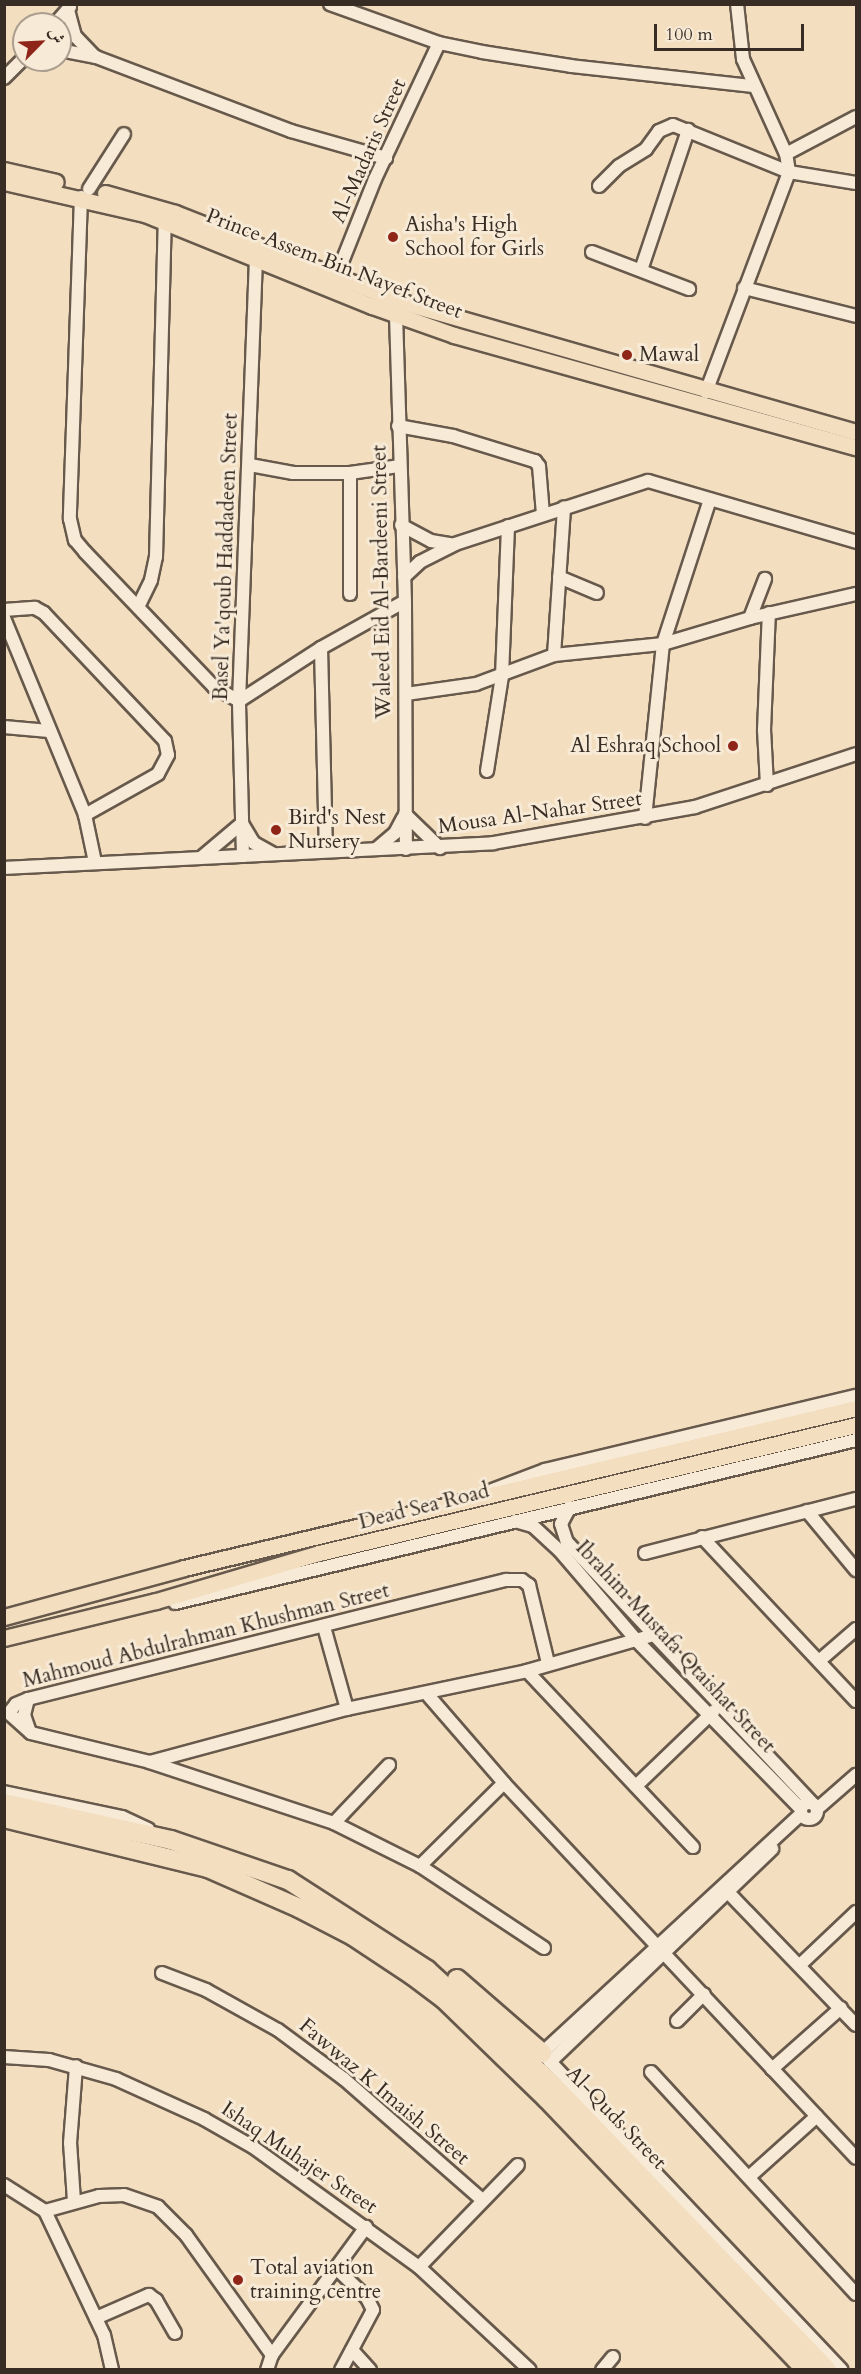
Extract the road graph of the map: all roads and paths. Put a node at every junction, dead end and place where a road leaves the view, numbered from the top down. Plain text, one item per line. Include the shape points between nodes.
1 (330, 4) edge
2 (737, 4) edge
3 (70, 7) edge
4 (439, 43) junction
5 (72, 52) edge
6 (96, 57) junction
7 (752, 86) junction
8 (856, 117) edge
9 (688, 130) junction
10 (123, 134) dead end
11 (786, 154) junction
12 (386, 158) junction
13 (4, 170) edge
14 (789, 172) junction
15 (4, 182) edge
16 (856, 183) edge
17 (599, 186) dead end
18 (85, 193) junction
19 (165, 222) junction
20 (592, 252) dead end
21 (256, 259) junction
22 (641, 270) junction
23 (336, 277) junction
24 (744, 288) junction
25 (689, 289) dead end
26 (396, 315) junction
27 (856, 316) edge
28 (706, 392) junction
29 (398, 426) junction
30 (856, 432) edge
31 (856, 447) edge
32 (250, 465) junction
33 (399, 466) junction
34 (350, 473) junction
35 (710, 499) junction
36 (564, 507) junction
37 (543, 514) junction
38 (401, 525) junction
39 (508, 526) junction
40 (856, 542) edge
41 (456, 544) junction
42 (404, 577) junction
43 (560, 577) junction
44 (765, 579) dead end
45 (597, 593) dead end
46 (350, 594) dead end
47 (856, 594) edge
48 (405, 601) junction
49 (138, 607) junction
50 (4, 610) edge
51 (769, 614) junction
52 (4, 618) edge
53 (750, 618) junction
54 (663, 644) junction
55 (321, 648) junction
56 (554, 655) junction
57 (502, 676) junction
58 (406, 694) junction
59 (239, 701) junction
60 (4, 727) edge
61 (49, 731) junction
62 (856, 754) edge
63 (487, 771) dead end
64 (767, 785) junction
65 (405, 812) junction
66 (85, 815) junction
67 (645, 818) junction
68 (241, 822) junction
69 (440, 848) junction
70 (406, 849) junction
71 (375, 850) junction
72 (326, 851) junction
73 (273, 854) junction
74 (243, 856) junction
75 (202, 857) junction
76 (94, 861) junction
77 (4, 868) edge
78 (856, 1396) edge
79 (856, 1408) edge
80 (856, 1425) edge
81 (856, 1440) edge
82 (856, 1499) edge
83 (476, 1500) junction
84 (570, 1507) junction
85 (807, 1511) junction
86 (514, 1521) junction
87 (702, 1538) junction
88 (645, 1552) dead end
89 (856, 1570) edge
90 (4, 1617) edge
91 (324, 1627) junction
92 (856, 1629) edge
93 (653, 1635) junction
94 (4, 1638) edge
95 (638, 1642) junction
96 (4, 1644) edge
97 (819, 1661) junction
98 (548, 1663) junction
99 (527, 1671) junction
100 (427, 1694) junction
101 (856, 1701) edge
102 (719, 1706) junction
103 (347, 1709) junction
104 (708, 1717) junction
105 (194, 1750) junction
106 (150, 1762) junction
107 (389, 1765) dead end
108 (856, 1775) edge
109 (191, 1777) junction
110 (504, 1783) junction
111 (636, 1786) junction
112 (4, 1792) edge
113 (4, 1803) edge
114 (815, 1806) junction
115 (802, 1813) junction
116 (4, 1818) edge
117 (334, 1823) junction
118 (171, 1840) junction
119 (693, 1847) dead end
120 (420, 1866) junction
121 (288, 1880) junction
122 (724, 1888) junction
123 (856, 1912) edge
124 (353, 1928) junction
125 (544, 1948) dead end
126 (662, 1948) junction
127 (801, 1964) junction
128 (162, 1973) dead end
129 (704, 1994) junction
130 (841, 2008) junction
131 (677, 2021) dead end
132 (855, 2021) edge
133 (4, 2057) edge
134 (546, 2058) junction
135 (76, 2066) junction
136 (772, 2069) junction
137 (651, 2072) dead end
138 (818, 2116) junction
139 (856, 2158) edge
140 (518, 2165) dead end
141 (749, 2176) junction
142 (4, 2185) edge
143 (482, 2199) junction
144 (74, 2201) junction
145 (45, 2211) junction
146 (366, 2227) junction
147 (419, 2267) junction
148 (337, 2269) junction
149 (856, 2294) edge
150 (96, 2318) junction
151 (175, 2333) dead end
152 (352, 2350) junction
153 (272, 2355) junction
154 (613, 2357) dead end
155 (112, 2370) edge
156 (267, 2370) edge
157 (340, 2370) edge
158 (370, 2370) edge
159 (530, 2370) edge
160 (602, 2370) edge
161 (806, 2370) edge
162 (827, 2370) edge
163 (842, 2370) edge

1 - 4 street
2 - 7 street via 738,33
3 - 6 street via 75,36
4 - 7 street via 536,61
4 - 12 street, Al-Madaris Street
5 - 6 street
6 - 12 street via 291,131
7 - 11 street
8 - 11 street
9 - 14 street
9 - 17 street via 673,125 663,128 646,149 619,166
9 - 22 street
10 - 18 street
11 - 14 street
12 - 23 street, Al-Madaris Street
13 - 18 main road, Prince Assem Bin Nayef Street
14 - 16 street
14 - 24 street
15 - 18 main road, Prince Assem Bin Nayef Street
18 - 19 main road, Prince Assem Bin Nayef Street
18 - 23 main road, Prince Assem Bin Nayef Street via 175,213
18 - 49 street via 72,529 85,552
19 - 21 main road, Prince Assem Bin Nayef Street
19 - 49 street via 156,557 151,580
20 - 22 street
21 - 26 main road, Prince Assem Bin Nayef Street
21 - 32 street, Basel Ya'qoub Haddadeen Street
22 - 25 street
23 - 28 main road, Prince Assem Bin Nayef Street via 399,301
24 - 27 street
24 - 28 street
26 - 29 street, Waleed Eid Al-Bardeeni Street
26 - 31 main road, Prince Assem Bin Nayef Street
28 - 30 main road, Prince Assem Bin Nayef Street
29 - 33 street, Waleed Eid Al-Bardeeni Street
29 - 37 street via 453,436 535,461 539,466
32 - 34 street via 293,472
32 - 59 street, Basel Ya'qoub Haddadeen Street
33 - 34 street
33 - 38 street, Waleed Eid Al-Bardeeni Street
34 - 46 street
35 - 36 street via 648,480
35 - 40 street
35 - 54 street
36 - 37 street
36 - 43 street
37 - 39 street
38 - 41 street via 431,541
38 - 42 street, Waleed Eid Al-Bardeeni Street
39 - 41 street
39 - 57 street
41 - 42 street via 420,562
42 - 48 street, Waleed Eid Al-Bardeeni Street
43 - 45 street
43 - 56 street
44 - 53 street
47 - 51 street
48 - 55 street
48 - 58 street, Waleed Eid Al-Bardeeni Street
49 - 59 street via 214,687
50 - 66 street via 35,608 44,612 165,741 168,755 158,774
51 - 53 street
51 - 64 street via 764,730
52 - 61 street
53 - 54 street
54 - 56 street
54 - 67 street
55 - 59 street
55 - 72 street
56 - 57 street
57 - 58 street via 449,690
57 - 63 street
58 - 65 street, Waleed Eid Al-Bardeeni Street
59 - 68 street, Basel Ya'qoub Haddadeen Street
60 - 61 street
61 - 66 street
62 - 64 street, Mousa Al-Nahar Street
64 - 67 street, Mousa Al-Nahar Street
65 - 69 street
65 - 70 street, Waleed Eid Al-Bardeeni Street
65 - 71 street via 395,833
66 - 76 street
67 - 69 street, Mousa Al-Nahar Street
68 - 73 street via 248,836
68 - 74 street, Basel Ya'qoub Haddadeen Street
68 - 75 street
69 - 70 street, Mousa Al-Nahar Street
70 - 71 street, Mousa Al-Nahar Street
71 - 72 street, Mousa Al-Nahar Street
72 - 73 street, Mousa Al-Nahar Street
73 - 74 street, Mousa Al-Nahar Street
74 - 75 street, Mousa Al-Nahar Street
75 - 76 street, Mousa Al-Nahar Street
76 - 77 street, Mousa Al-Nahar Street
78 - 83 street via 545,1470 515,1479
79 - 83 main road
80 - 94 main road, Dead Sea Road via 319,1553 156,1601
81 - 84 street
82 - 85 street
83 - 90 main road via 184,1568
84 - 86 street
84 - 93 street, Ibrahim Mustafa Qtaishat Street via 561,1524 567,1542
85 - 87 street
85 - 89 street
86 - 95 street, Ibrahim Mustafa Qtaishat Street via 541,1532
86 - 96 street
87 - 88 street
87 - 97 street
91 - 98 street, Mahmoud Abdulrahman Khushman Street via 522,1580 529,1585
91 - 103 street
91 - 106 street, Mahmoud Abdulrahman Khushman Street via 28,1699 24,1715 31,1733
92 - 97 street
93 - 95 street
93 - 102 street, Ibrahim Mustafa Qtaishat Street
95 - 98 street
95 - 104 street, Ibrahim Mustafa Qtaishat Street
97 - 101 street
98 - 99 street
99 - 100 street
99 - 111 street
100 - 103 street
100 - 110 street
102 - 104 street
102 - 114 street, Ibrahim Mustafa Qtaishat Street
103 - 105 street
104 - 111 street
104 - 115 street, Ibrahim Mustafa Qtaishat Street
105 - 106 street
105 - 109 street
106 - 109 street
107 - 117 street
108 - 114 street
109 - 117 street
110 - 120 street
110 - 126 street
111 - 119 street
112 - 118 street via 122,1817
113 - 118 highway
114 - 115 street via 807,1803
115 - 122 street
116 - 124 highway via 208,1868
117 - 120 street
118 - 121 highway
120 - 125 street
121 - 124 highway
121 - 134 highway via 303,1880 413,1945 479,1996
122 - 126 street
122 - 127 street
123 - 127 street
124 - 161 highway, Al-Quds Street via 444,2000 494,2046
124 - 162 highway, Al-Quds Street via 451,1989 504,2037
126 - 129 street
126 - 134 street
127 - 130 street
128 - 143 street, Fawwaz K Imaish Street via 206,1990 278,2030 344,2079
129 - 131 street
129 - 136 street
130 - 132 street
130 - 136 street
133 - 135 street, Ishaq Muhajer Street
134 - 163 street
135 - 144 street via 70,2143
135 - 146 street, Ishaq Muhajer Street via 204,2118 253,2146
136 - 138 street
137 - 141 street
138 - 139 street
138 - 141 street
140 - 143 street
141 - 149 street
142 - 145 street
143 - 147 street
144 - 145 street
144 - 153 street via 124,2195 158,2207 186,2235
145 - 150 street
146 - 147 street, Ishaq Muhajer Street
146 - 148 street
147 - 159 street, Ishaq Muhajer Street
148 - 152 street via 367,2298 373,2310
148 - 153 street
150 - 151 street via 149,2295
150 - 155 street
152 - 157 street
152 - 158 street
153 - 156 street
154 - 160 street

